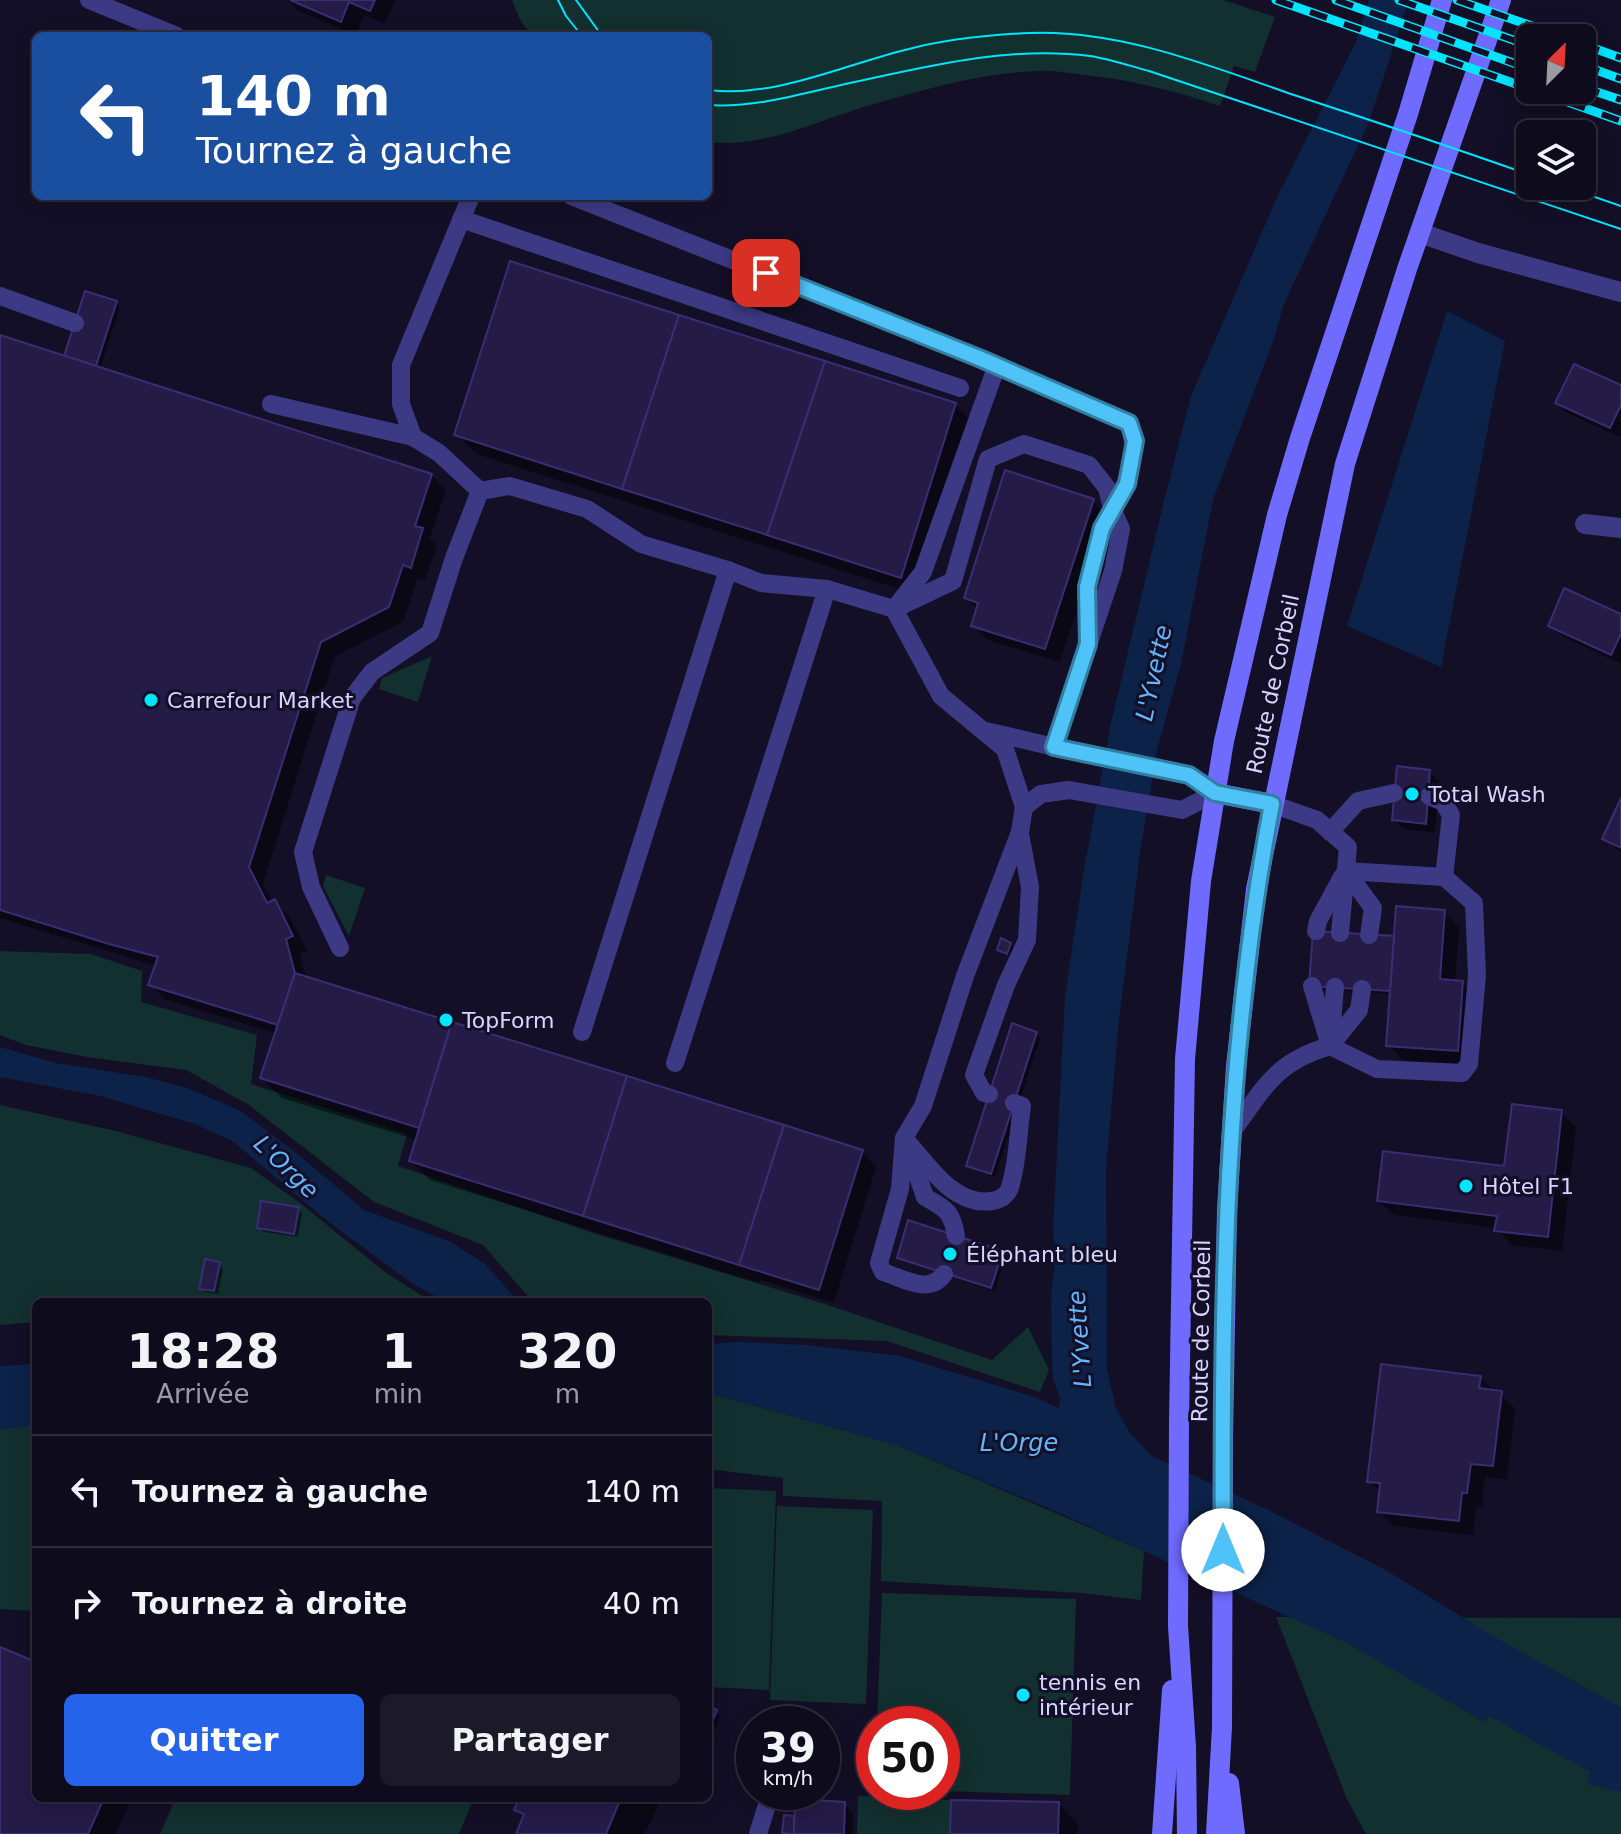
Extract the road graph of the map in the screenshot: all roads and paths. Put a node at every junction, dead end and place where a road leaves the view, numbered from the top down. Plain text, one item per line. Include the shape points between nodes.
1 (89, 0) edge
2 (1442, 0) edge
3 (1501, 0) edge
4 (152, 31) edge
5 (469, 200) edge
6 (581, 200) edge
7 (461, 219) junction
8 (1420, 233) junction
9 (1621, 292) edge
10 (0, 296) edge
11 (75, 323) dead end
12 (997, 365) junction
13 (960, 388) dead end
14 (271, 404) dead end
15 (413, 437) junction
16 (480, 491) junction
17 (1112, 508) junction
18 (1585, 524) dead end
19 (1621, 528) edge
20 (728, 570) junction
21 (827, 589) junction
22 (894, 609) junction
23 (980, 729) junction
24 (1054, 747) junction
25 (1215, 793) junction
26 (1394, 793) dead end
27 (1429, 796) dead end
28 (1272, 804) junction
29 (1024, 807) junction
30 (1020, 832) junction
31 (1330, 832) junction
32 (1346, 871) junction
33 (1444, 877) junction
34 (1316, 931) dead end
35 (1340, 933) dead end
36 (1369, 935) dead end
37 (340, 948) dead end
38 (1312, 986) dead end
39 (1335, 987) dead end
40 (1362, 989) dead end
41 (582, 1032) dead end
42 (1330, 1046) junction
43 (675, 1063) dead end
44 (989, 1094) dead end
45 (1014, 1103) dead end
46 (1231, 1133) junction
47 (904, 1138) junction
48 (956, 1236) dead end
49 (944, 1274) dead end
50 (1178, 1626) junction
51 (1222, 1727) junction
52 (765, 1810) edge
53 (758, 1834) edge
54 (1162, 1834) edge
55 (1187, 1834) edge
56 (1216, 1834) edge
57 (1235, 1834) edge

1 - 4 lane
2 - 25 main road, Route de Corbeil via 1281,503 1240,664
3 - 8 main road, Route de Corbeil
5 - 7 lane
6 - 12 lane
7 - 13 lane
7 - 15 lane via 401,365 401,404
8 - 9 street
8 - 28 main road, Route de Corbeil via 1345,464
10 - 11 lane
12 - 17 lane via 1129,423 1135,441 1127,484
12 - 22 lane via 923,572
14 - 15 lane
15 - 16 lane
16 - 20 lane via 510,486 587,509 641,544
16 - 37 lane via 430,633 372,672 352,698 303,852 311,887
17 - 22 lane via 1107,488 1089,465 1024,444 988,459 953,581
17 - 24 lane via 1121,529 1113,571
18 - 19 street
20 - 21 lane via 761,583
20 - 41 lane
21 - 22 lane
21 - 43 lane
22 - 23 lane via 941,696
23 - 24 lane
23 - 29 lane via 1005,749
24 - 25 lane via 1189,775
25 - 28 main road
25 - 29 lane via 1182,810 1069,790 1041,794
25 - 50 main road, Route de Corbeil via 1201,881 1185,1059
26 - 31 lane via 1358,801
27 - 33 lane via 1443,802 1451,815
28 - 31 lane via 1317,820
28 - 46 main road, Route de Corbeil via 1253,909
29 - 30 lane
30 - 44 lane via 1030,887 1027,940 974,1075
30 - 47 lane via 923,1106
31 - 32 lane via 1348,847
32 - 33 lane
32 - 34 lane
32 - 35 lane
32 - 36 lane via 1373,908
33 - 42 lane via 1474,903 1477,976 1469,1064 1462,1073 1377,1069
38 - 42 lane
39 - 42 lane
40 - 42 lane via 1359,1010
42 - 46 lane via 1277,1071
45 - 47 lane via 1022,1106 1010,1190 999,1200 969,1199 951,1189
46 - 51 main road, Route de Corbeil
47 - 48 lane via 925,1197 953,1217
47 - 49 lane via 900,1189 879,1263 883,1272 928,1286
50 - 54 main road
50 - 55 main road, Route de Corbeil
51 - 56 main road, Route de Corbeil
51 - 57 main road
52 - 53 lane

